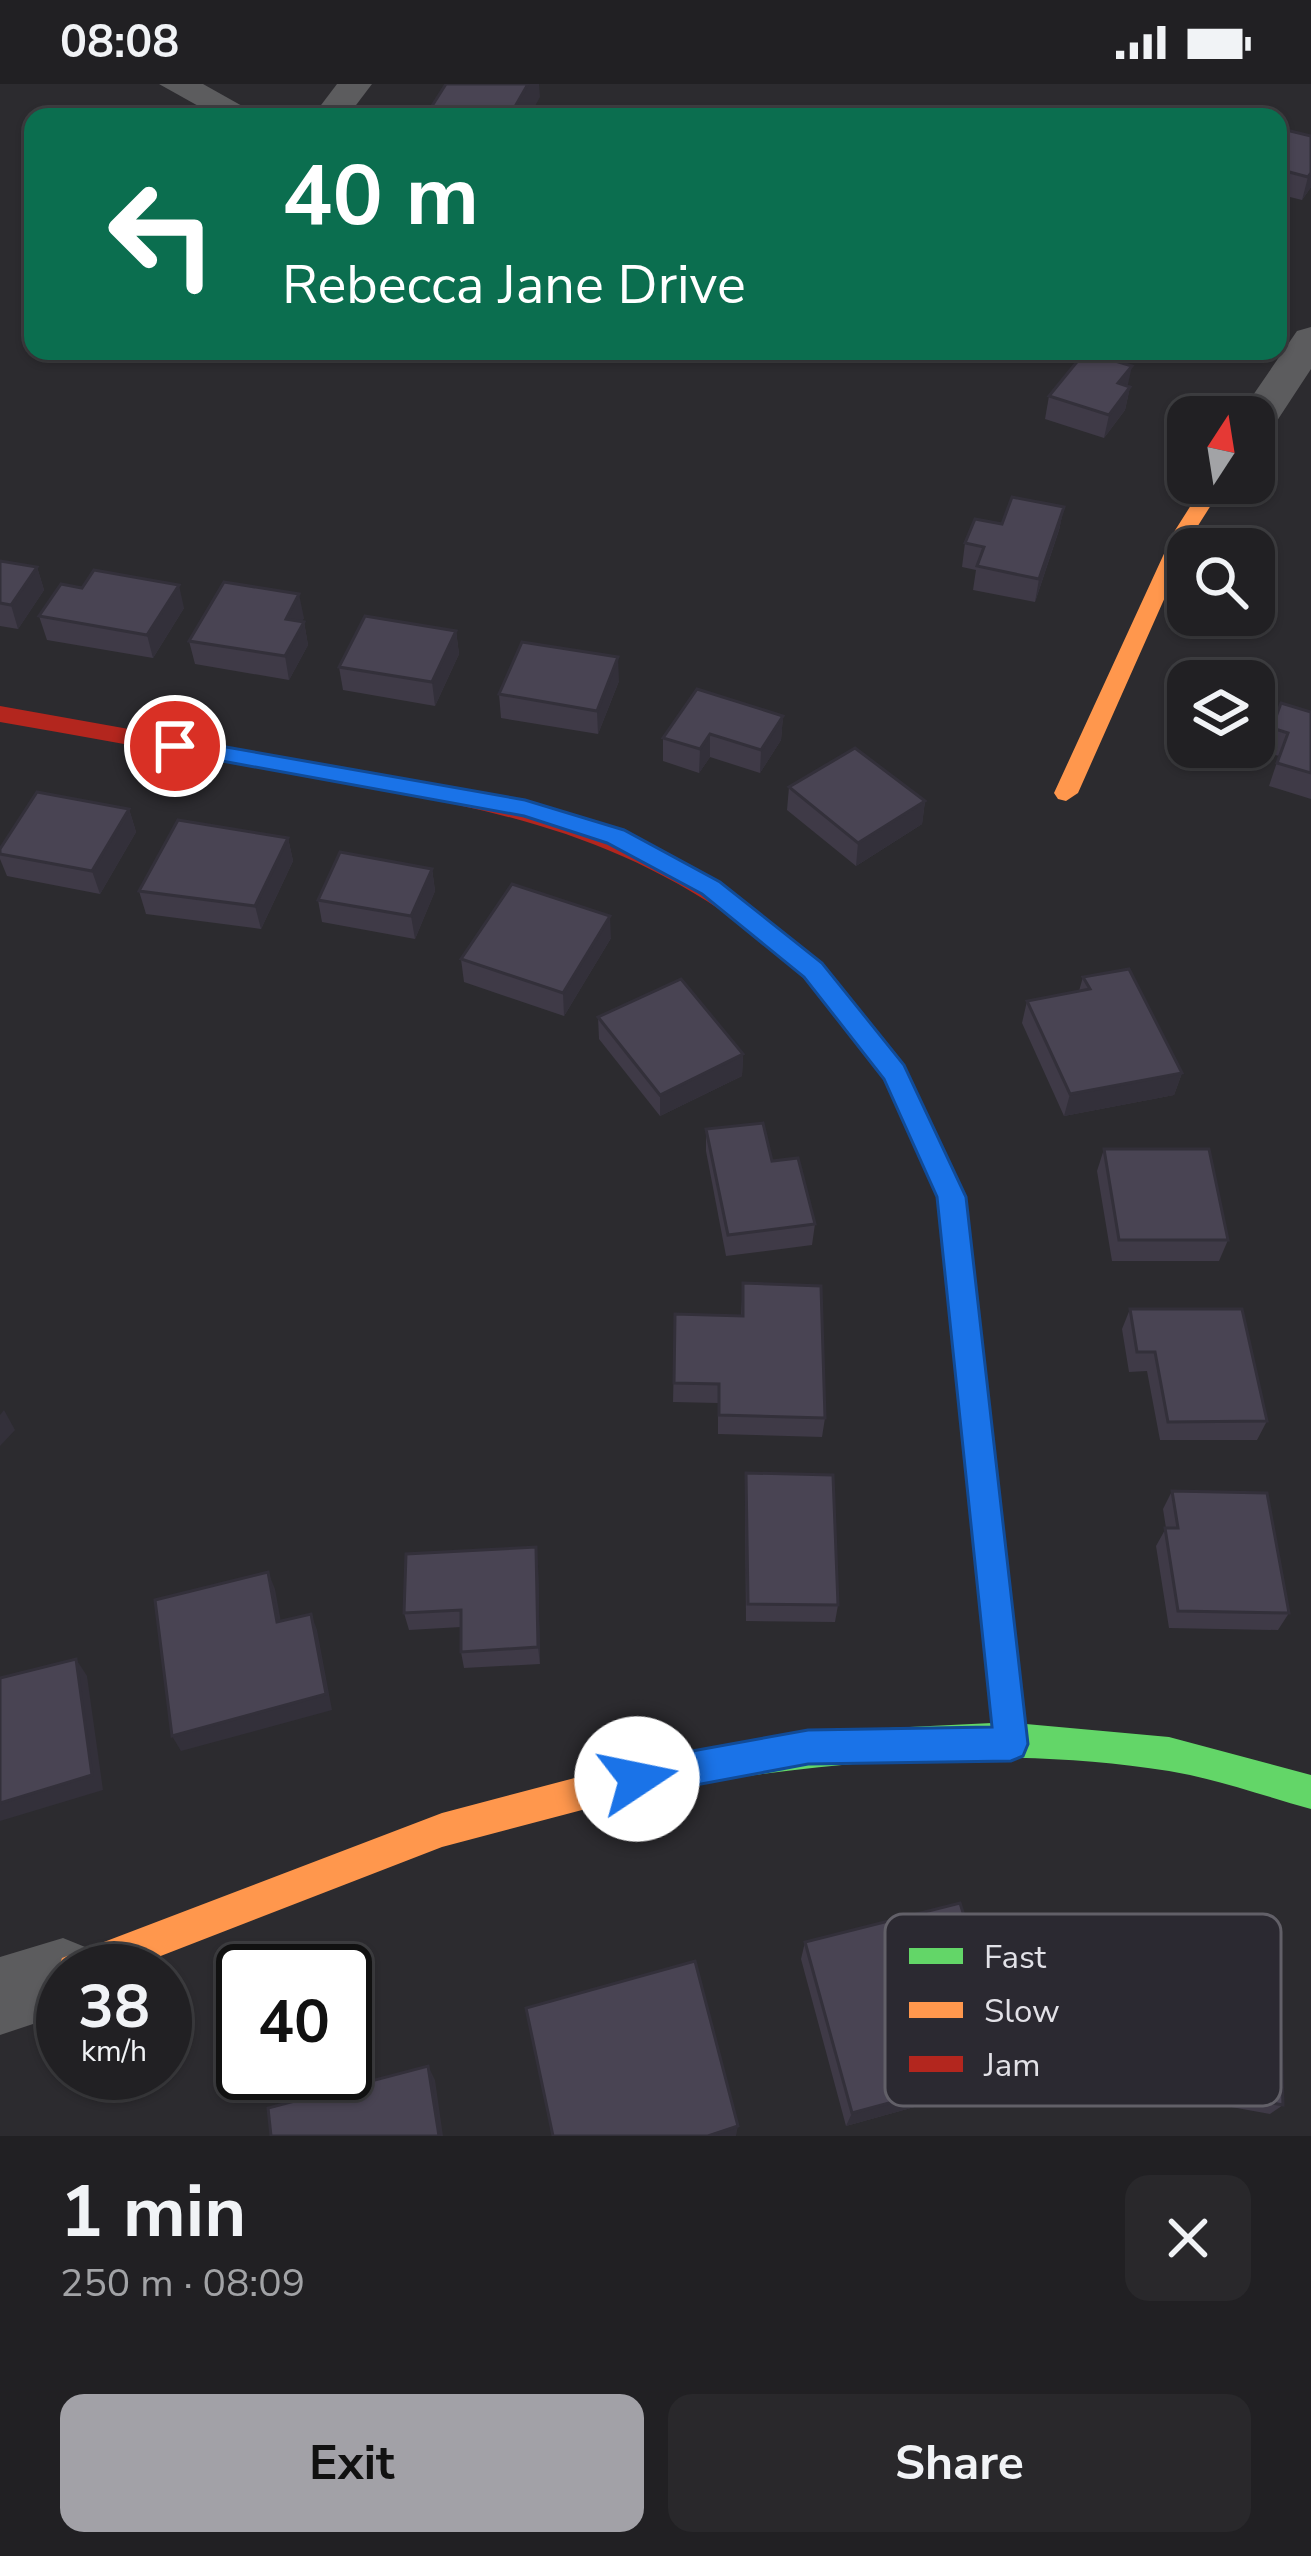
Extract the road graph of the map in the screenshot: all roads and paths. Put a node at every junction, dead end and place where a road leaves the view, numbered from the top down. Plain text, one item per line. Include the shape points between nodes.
1 (176, 84) edge
2 (355, 84) edge
3 (226, 108) edge
4 (335, 108) edge
5 (1311, 339) edge
6 (1273, 396) edge
7 (1202, 504) edge
8 (0, 714) edge
9 (1066, 793) dead end
10 (1011, 1744) junction
11 (1311, 1792) edge
12 (147, 1944) edge
13 (36, 1985) edge
14 (0, 1996) edge

1 - 3 street
2 - 4 street
5 - 6 street
7 - 9 street
8 - 10 street via 525,808 593,829 711,888 813,970 895,1073 952,1197
10 - 11 street via 1156,1751
10 - 12 street via 808,1747 561,1795
13 - 14 street

